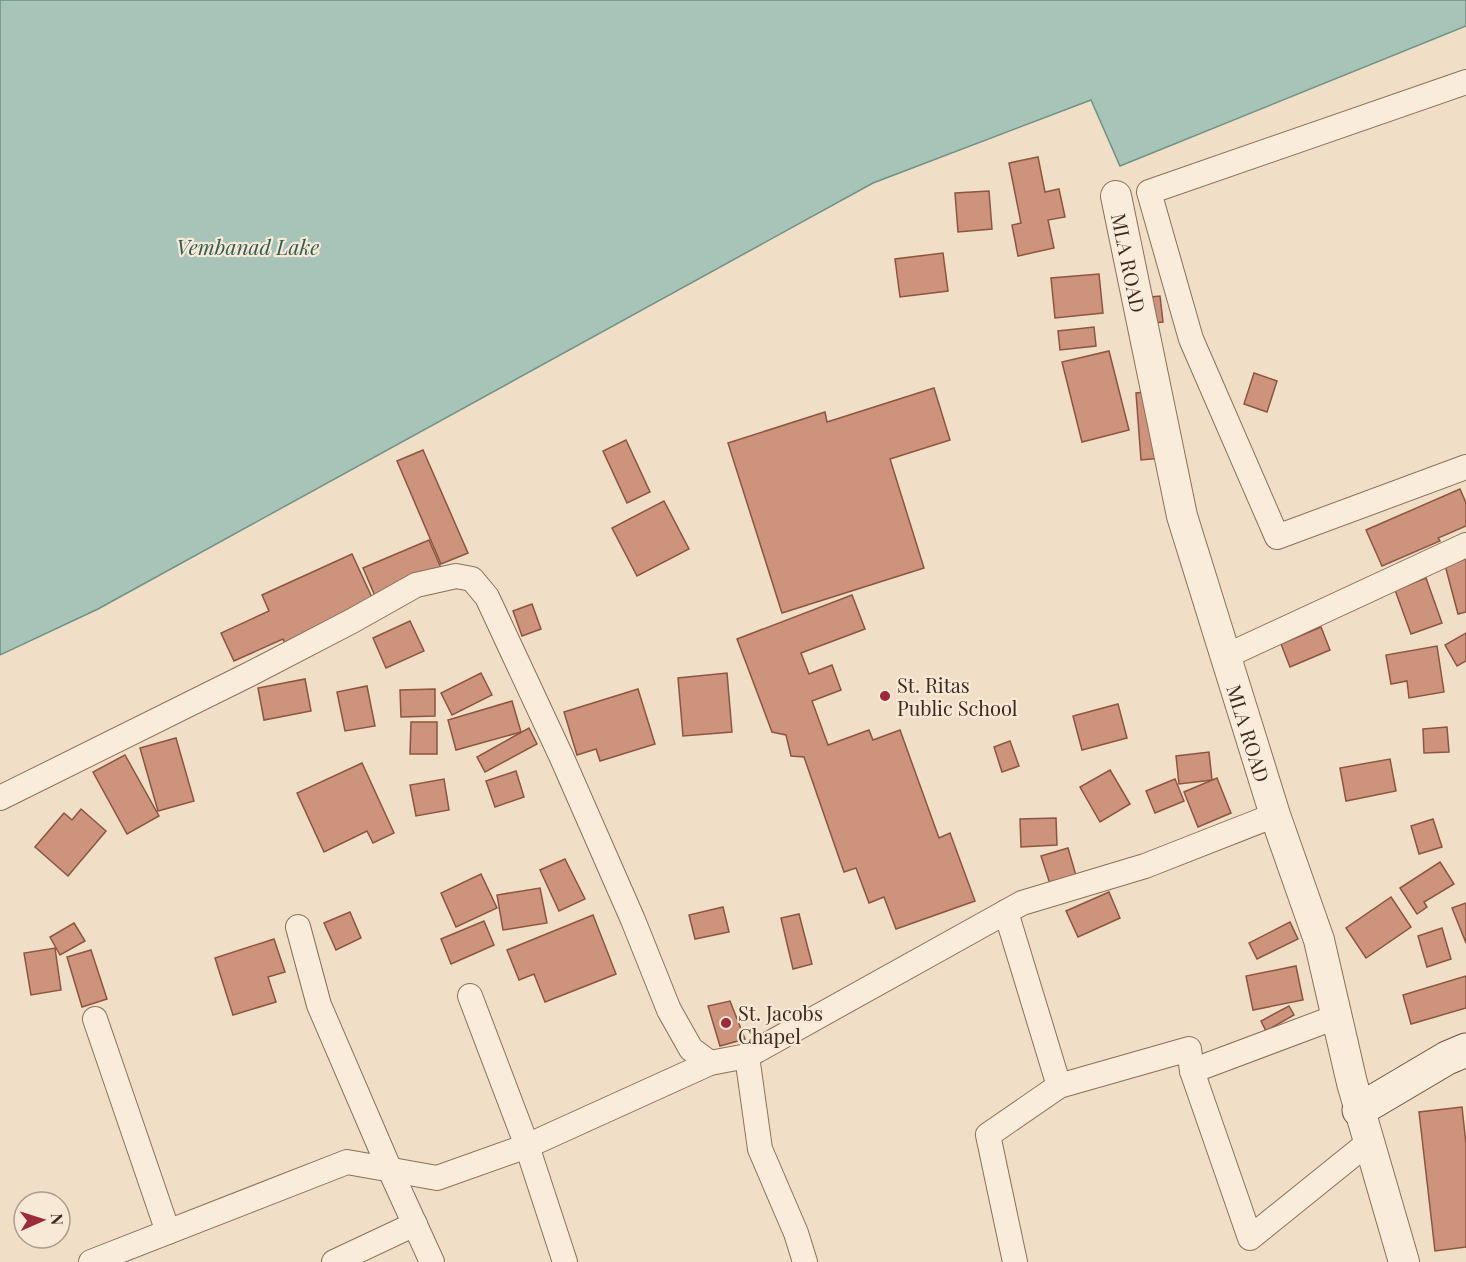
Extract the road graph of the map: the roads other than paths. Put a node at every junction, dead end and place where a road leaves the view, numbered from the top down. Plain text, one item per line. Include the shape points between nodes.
1 (1466, 82) edge
2 (1116, 196) dead end
3 (1466, 467) edge
4 (1466, 545) edge
5 (1224, 657) junction
6 (0, 798) edge
7 (1275, 815) junction
8 (1006, 912) junction
9 (298, 927) dead end
10 (470, 996) dead end
11 (1336, 1017) junction
12 (95, 1019) dead end
13 (1466, 1050) edge
14 (747, 1056) junction
15 (710, 1063) junction
16 (1192, 1071) junction
17 (1059, 1086) junction
18 (1359, 1110) junction
19 (1369, 1142) junction
20 (527, 1146) junction
21 (390, 1170) junction
22 (415, 1224) junction
23 (168, 1232) junction
24 (91, 1262) edge
25 (334, 1262) edge
26 (432, 1262) edge
27 (565, 1262) edge
28 (805, 1262) edge
29 (1015, 1262) edge
30 (1404, 1262) edge

1 - 3 street via 1149,192 1191,339 1277,537
2 - 5 street, MLA ROAD via 1182,516
4 - 5 street
5 - 7 street, MLA ROAD
6 - 15 street via 250,674 416,585 456,576 472,579 487,597 562,758 669,1010 691,1049
7 - 8 street via 1145,866 1022,903
7 - 11 street, MLA ROAD via 1319,940
8 - 14 street
8 - 17 street
9 - 21 street via 319,1005
10 - 20 street
11 - 16 street
11 - 18 street, MLA ROAD
12 - 23 street
13 - 18 main road
14 - 15 street
14 - 28 street via 760,1149
15 - 20 street
16 - 17 street via 1189,1049
16 - 19 street via 1250,1238
17 - 29 street via 988,1135
18 - 19 street, MLA ROAD
19 - 30 street, MLA ROAD
20 - 21 street via 437,1178
20 - 27 street
21 - 22 street
21 - 23 street via 347,1162
22 - 25 street
22 - 26 street
23 - 24 street

